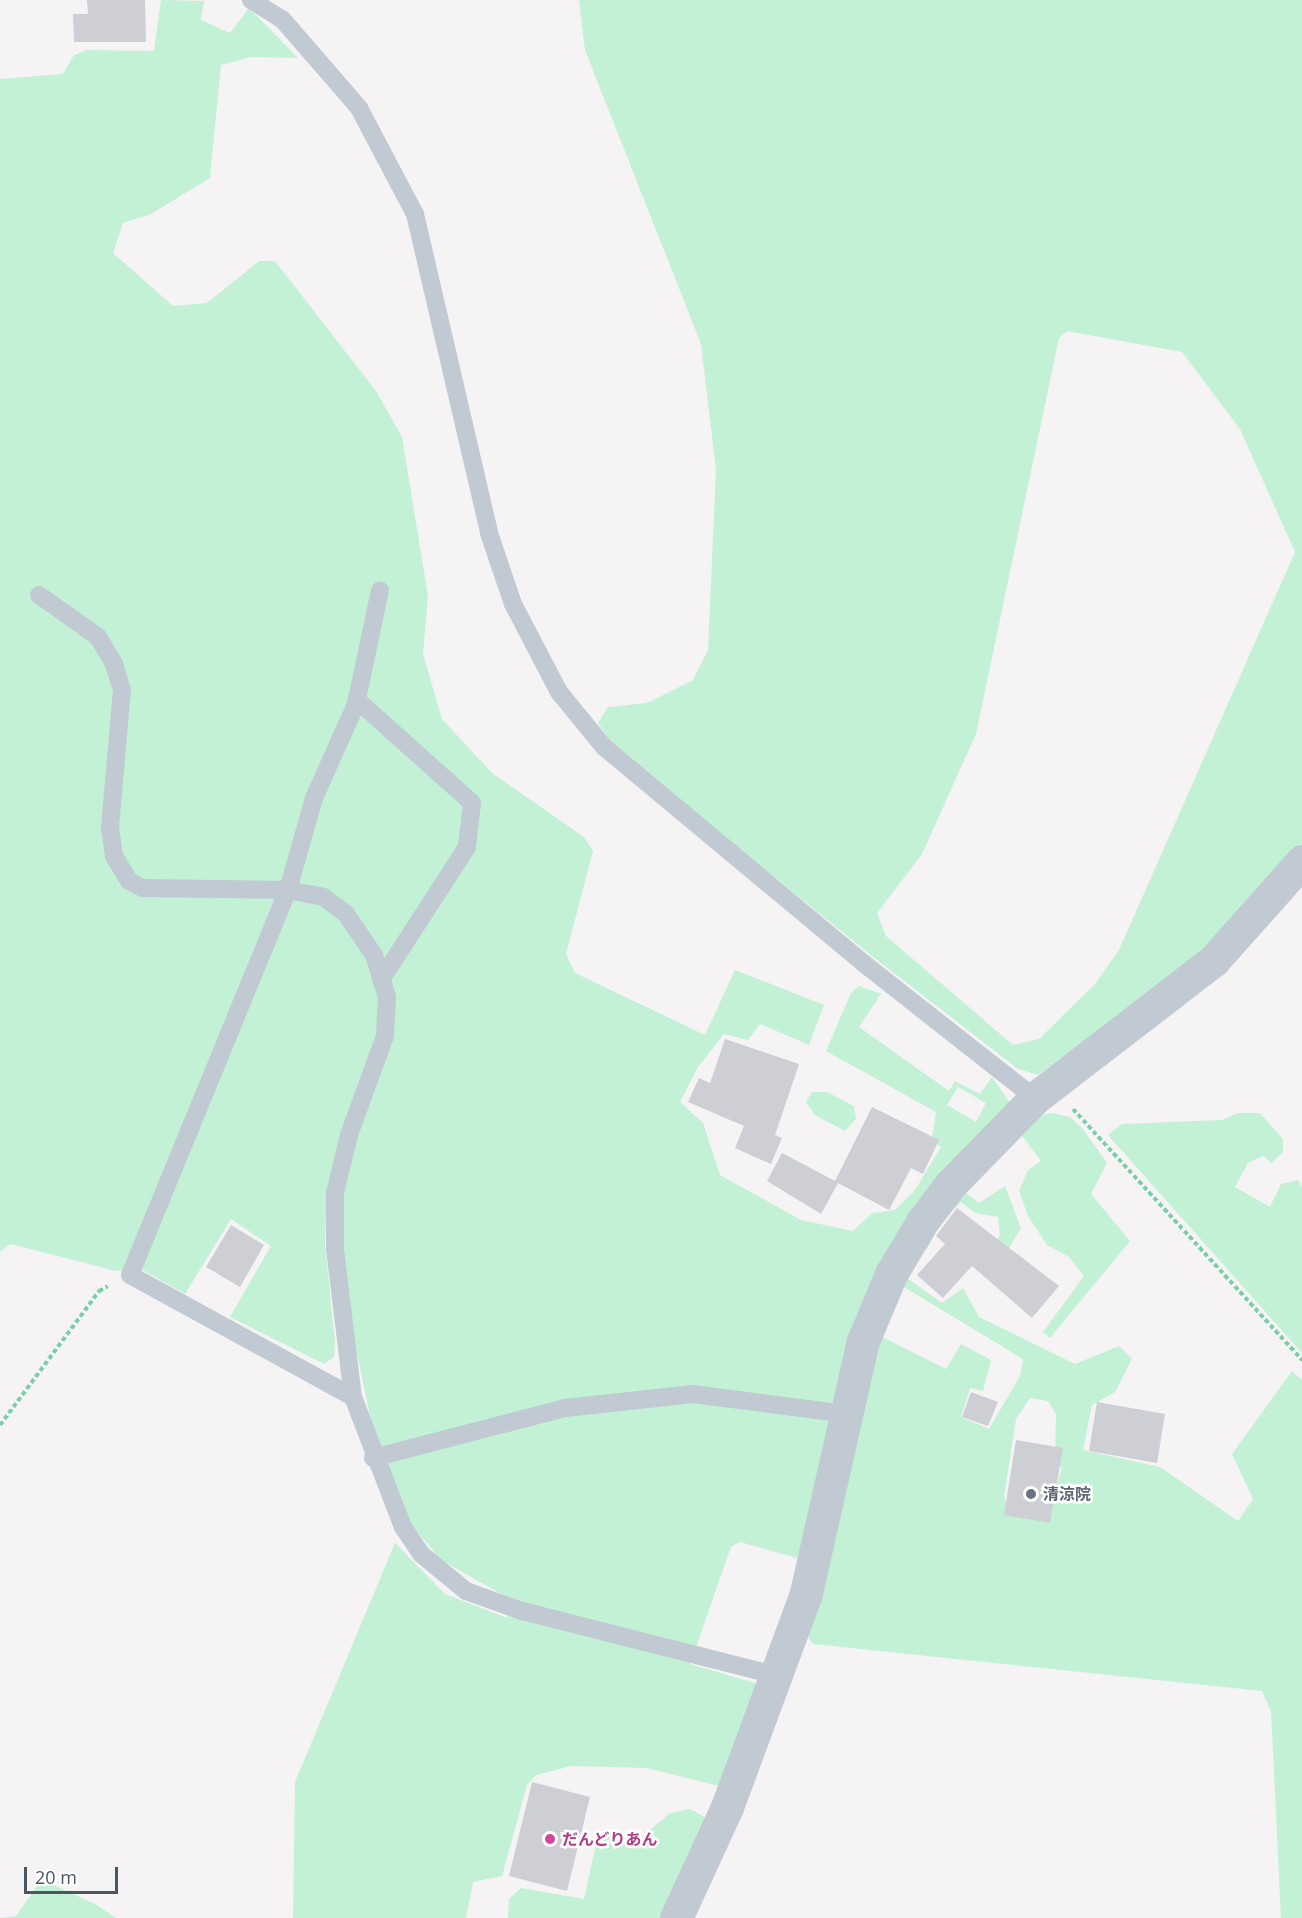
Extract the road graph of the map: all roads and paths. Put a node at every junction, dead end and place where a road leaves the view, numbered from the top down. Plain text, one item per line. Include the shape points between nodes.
1 (251, 0) edge
2 (380, 590) dead end
3 (39, 595) dead end
4 (357, 700) junction
5 (1302, 861) edge
6 (288, 890) junction
7 (381, 980) junction
8 (1044, 1092) junction
9 (130, 1275) junction
10 (1302, 1360) edge
11 (353, 1396) junction
12 (847, 1414) junction
13 (0, 1425) edge
14 (374, 1458) junction
15 (778, 1676) junction
16 (676, 1918) edge

1 - 8 lane via 282,19 360,108 415,214 489,533 513,604 559,692 604,747 867,966
2 - 4 lane
3 - 6 lane via 98,637 114,664 122,690 110,828 114,856 129,881 143,888
4 - 6 lane via 314,798
4 - 7 lane via 472,803 467,847
5 - 8 street via 1213,961
6 - 7 lane via 323,897 346,914 374,956
6 - 9 lane
7 - 11 lane via 387,997 385,1036 349,1135 334,1193 340,1313
8 - 10 path
8 - 12 street via 950,1185 922,1222 891,1274 863,1341
9 - 11 lane
9 - 13 path via 99,1291
11 - 14 lane
12 - 14 lane via 693,1394 565,1408
12 - 15 street via 806,1593
14 - 15 lane via 403,1527 421,1554 466,1591 522,1611
15 - 16 street

